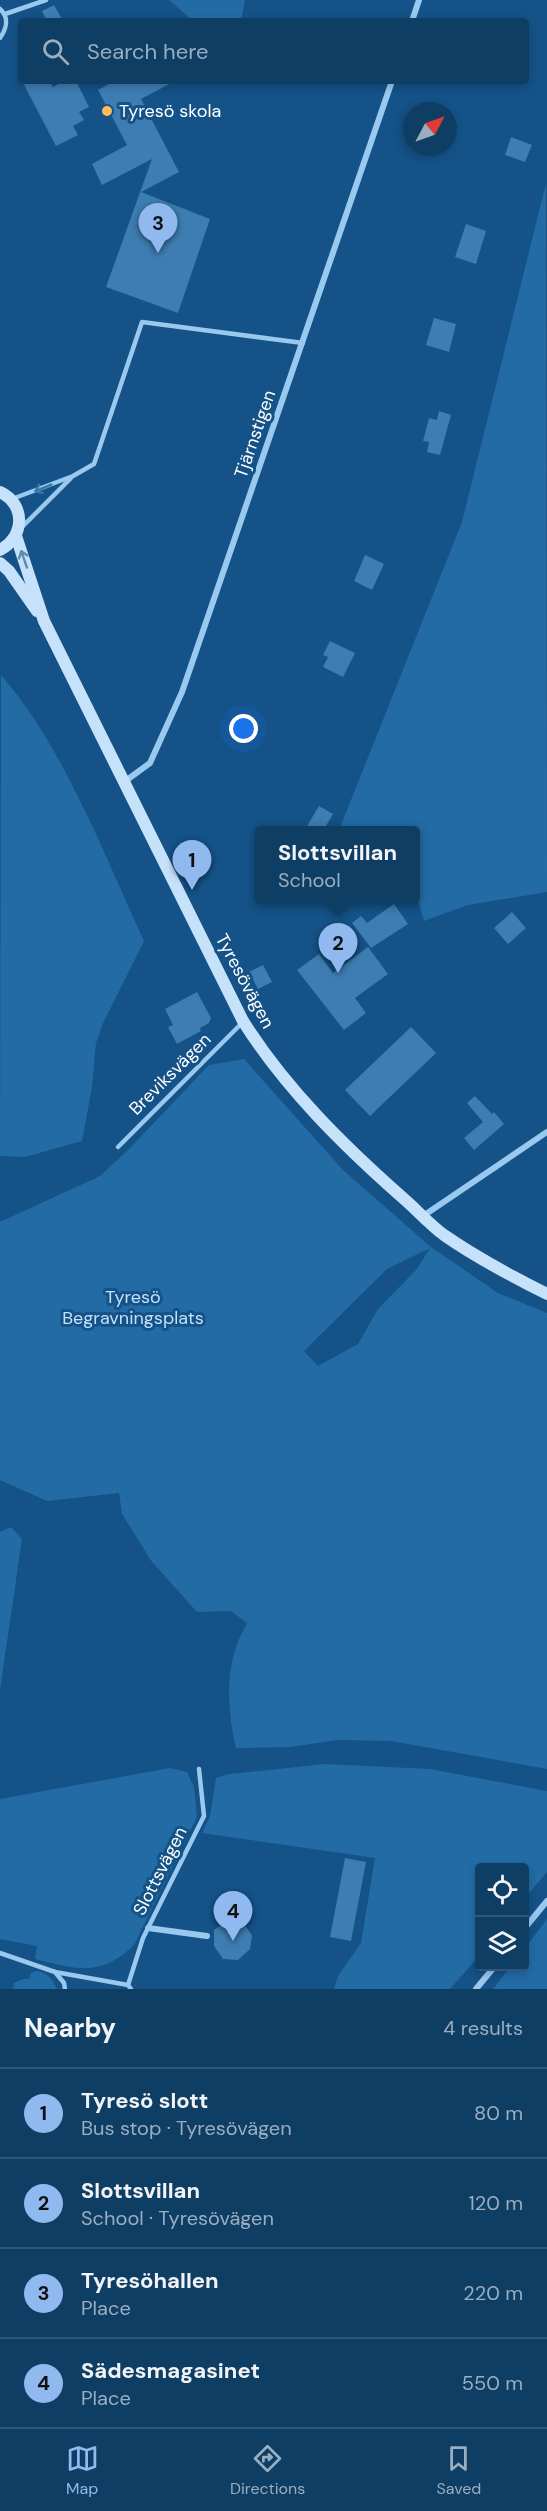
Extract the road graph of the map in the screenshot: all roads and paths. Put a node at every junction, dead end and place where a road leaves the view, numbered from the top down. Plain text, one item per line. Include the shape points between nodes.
1 (46, 0) edge
2 (418, 0) edge
3 (0, 9) edge
4 (5, 14) junction
5 (413, 18) edge
6 (0, 38) edge
7 (391, 84) edge
8 (303, 343) junction
9 (73, 476) junction
10 (0, 492) edge
11 (12, 500) junction
12 (17, 533) junction
13 (0, 550) edge
14 (0, 562) edge
15 (44, 621) junction
16 (123, 782) junction
17 (243, 1021) junction
18 (547, 1132) edge
19 (118, 1147) dead end
20 (423, 1216) junction
21 (547, 1294) edge
22 (199, 1769) dead end
23 (547, 1901) edge
24 (529, 1924) edge
25 (148, 1928) junction
26 (207, 1936) dead end
27 (0, 1953) edge
28 (491, 1971) edge
29 (55, 1972) junction
30 (129, 1987) edge
31 (65, 1989) edge
32 (477, 1989) edge

1 - 4 lane
2 - 5 street
3 - 4 lane
4 - 6 lane via 7,22
7 - 8 street, Tjärnstigen
8 - 9 lane via 141,322 94,464
8 - 16 street, Tjärnstigen via 182,692 150,763
9 -> 11 lane
9 - 12 lane
10 - 11 main road
11 - 12 main road, Tyresövägen via 20,516
12 - 13 main road
15 -> 12 main road, Tyresövägen
14 - 15 main road, Tyresövägen
15 - 16 main road, Tyresövägen
16 - 17 main road, Tyresövägen
17 - 19 lane, Breviksvägen
17 - 20 main road, Tyresövägen via 285,1080 357,1157
18 - 20 street
20 - 21 main road, Tyresövägen via 441,1233 496,1269
22 - 25 lane, Slottsvägen via 204,1816
23 - 24 street
25 - 26 street
25 - 30 lane, Slottsvägen
27 - 29 lane, Slottsvägen
28 - 32 street
29 - 30 lane, Slottsvägen
29 - 31 lane

